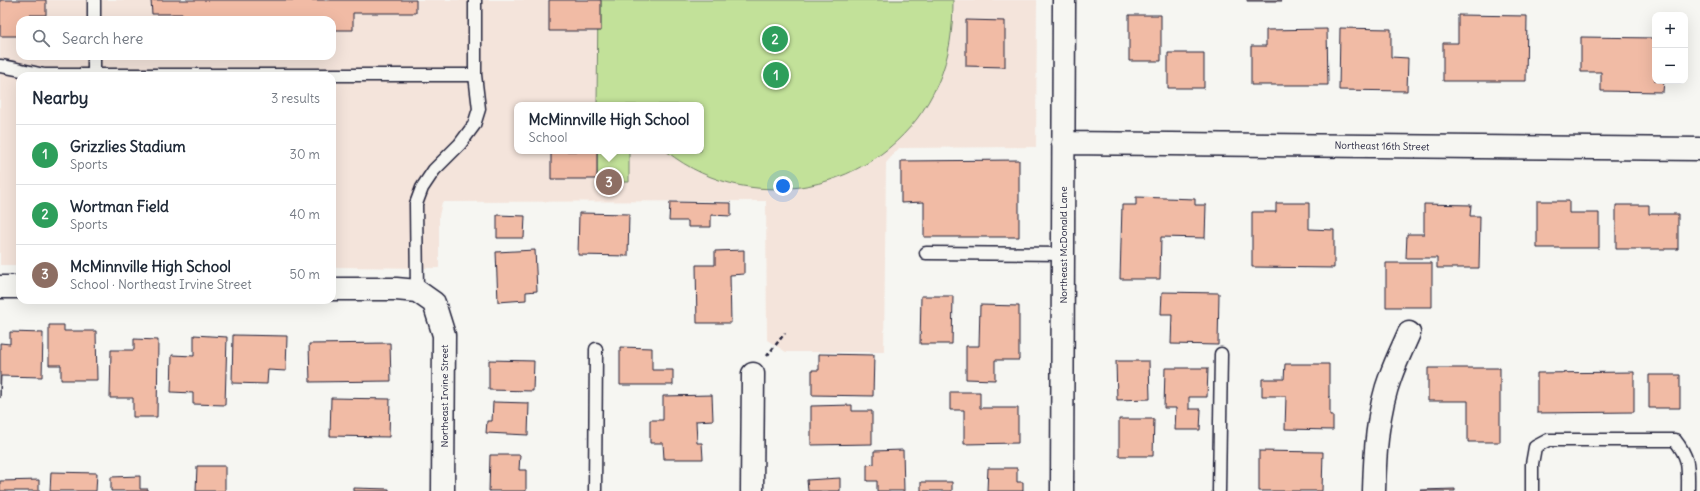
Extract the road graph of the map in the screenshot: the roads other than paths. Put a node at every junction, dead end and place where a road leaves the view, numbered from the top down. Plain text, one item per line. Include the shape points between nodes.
1 (94, 0) edge
2 (475, 0) edge
3 (1064, 0) edge
4 (94, 16) edge
5 (94, 60) edge
6 (0, 66) edge
7 (28, 72) edge
8 (94, 72) edge
9 (336, 75) edge
10 (476, 75) junction
11 (1063, 143) junction
12 (1700, 149) edge
13 (926, 253) dead end
14 (1063, 254) junction
15 (0, 287) edge
16 (16, 287) edge
17 (336, 289) edge
18 (426, 297) junction
19 (1409, 333) dead end
20 (596, 350) dead end
21 (1221, 354) dead end
22 (753, 374) road end
23 (443, 491) edge
24 (595, 491) edge
25 (752, 491) edge
26 (1062, 491) edge
27 (1219, 491) edge
28 (1374, 491) edge
29 (1532, 491) edge
30 (1688, 491) edge

1 - 4 lane
2 - 10 lane
3 - 11 street, Northeast McDonald Lane
5 - 8 lane
6 - 7 lane
9 - 10 lane
10 - 18 lane via 479,109 474,126 434,170 422,188 416,204
11 - 12 street, Northeast 16th Street
11 - 14 street, Northeast McDonald Lane
13 - 14 lane
14 - 26 street, Northeast McDonald Lane
15 - 16 street
17 - 18 street via 396,289
18 - 23 street, Northeast Irvine Street via 444,335
19 - 28 street via 1390,376 1381,412 1374,461
20 - 24 lane
21 - 27 lane
22 - 25 street
29 - 30 lane via 1535,447 1548,440 1674,440 1684,452 1688,463

